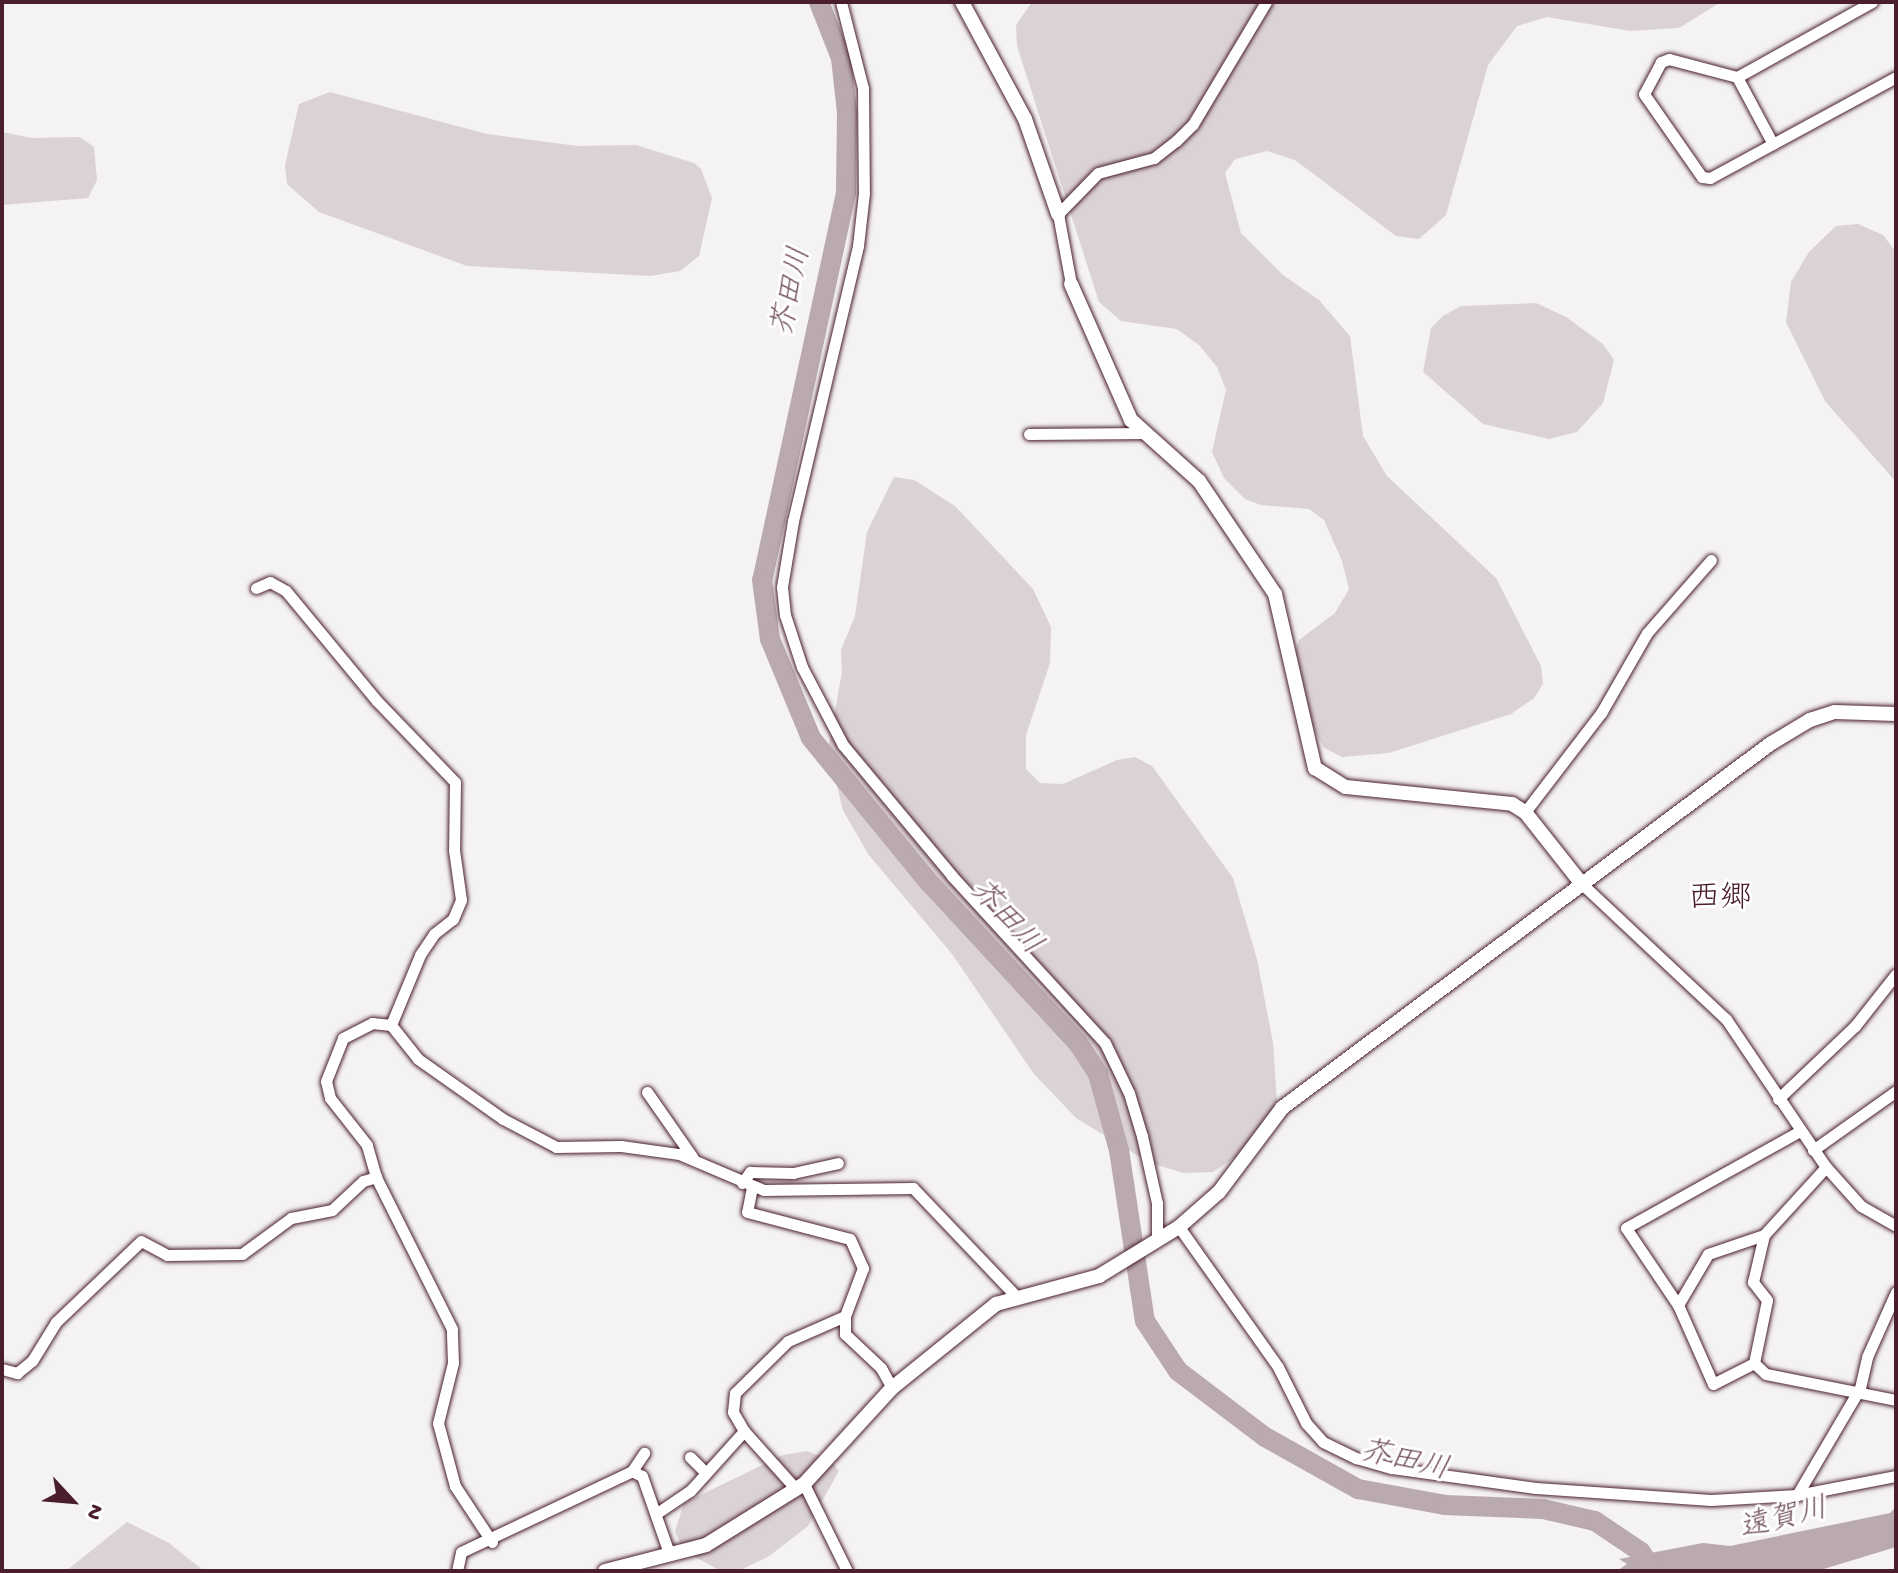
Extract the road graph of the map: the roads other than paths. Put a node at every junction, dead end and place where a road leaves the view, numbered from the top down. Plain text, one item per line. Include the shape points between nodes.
1 (841, 2) edge
2 (962, 2) edge
3 (1266, 2) edge
4 (1872, 2) edge
5 (1737, 77) junction
6 (1896, 77) edge
7 (1773, 144) junction
8 (1058, 214) junction
9 (1071, 284) joint
10 (1146, 433) junction
11 (1029, 434) dead end
12 (1711, 560) dead end
13 (256, 588) dead end
14 (1896, 714) edge
15 (1525, 812) junction
16 (1581, 883) junction
17 (1896, 974) edge
18 (391, 1025) junction
19 (1896, 1091) edge
20 (647, 1092) dead end
21 (1778, 1099) junction
22 (1800, 1131) junction
23 (1813, 1150) junction
24 (693, 1158) junction
25 (838, 1163) dead end
26 (1826, 1167) junction
27 (376, 1177) junction
28 (747, 1185) junction
29 (1896, 1226) edge
30 (1179, 1227) junction
31 (1764, 1235) junction
32 (1157, 1240) junction
33 (1896, 1292) edge
34 (1016, 1296) junction
35 (1678, 1305) junction
36 (845, 1316) junction
37 (1754, 1363) junction
38 (2, 1369) edge
39 (892, 1388) junction
40 (1855, 1395) junction
41 (1896, 1400) edge
42 (744, 1431) junction
43 (644, 1453) dead end
44 (690, 1457) dead end
45 (632, 1471) junction
46 (705, 1472) junction
47 (1896, 1476) edge
48 (800, 1486) junction
49 (1797, 1495) junction
50 (657, 1513) junction
51 (492, 1542) junction
52 (669, 1553) junction
53 (457, 1571) edge
54 (605, 1571) edge
55 (847, 1571) edge

1 - 32 street via 863,88 864,193 858,246 793,521 782,587 785,615 802,667 843,745 952,876 1105,1043 1142,1136 1157,1203
2 - 8 street via 1025,119
3 - 8 street via 1193,124 1154,158 1098,173
4 - 5 street
5 - 7 street
5 - 7 street via 1669,59 1661,62 1644,94 1702,177 1710,178
6 - 7 street
8 - 9 street
9 - 10 street via 1113,386 1131,420
10 - 11 street
10 - 15 street via 1199,481 1275,594 1315,768 1346,787 1500,800
12 - 15 street via 1647,633 1601,713
13 - 18 street via 270,582 286,591 377,701 455,782 454,850 461,900 453,919 420,955
14 - 16 street via 1835,712 1810,720
15 - 16 street
16 - 21 street via 1719,1011
16 - 30 street via 1282,1108 1219,1192
17 - 21 street via 1855,1026
18 - 24 street via 418,1059 537,1140 556,1147 621,1146
18 - 27 street via 372,1023 343,1038 326,1081 330,1098 367,1145
19 - 23 street
20 - 24 street
21 - 22 street
22 - 23 street
22 - 35 street via 1626,1228
23 - 26 street
24 - 28 street
25 - 28 street via 793,1173 750,1172
26 - 29 street via 1861,1206
26 - 31 street
27 - 38 street via 363,1181 332,1210 291,1218 242,1254 167,1255 141,1241 56,1322 32,1361 17,1373
27 - 51 street via 452,1329 453,1363 438,1423 455,1486
28 - 34 street via 913,1188
28 - 36 street via 747,1212 755,1217 780,1218 850,1239 863,1268
30 - 32 street
30 - 49 street via 1278,1367 1306,1423 1323,1442 1356,1458 1536,1488 1711,1500
31 - 35 street via 1708,1254
31 - 37 street via 1753,1282 1767,1300
32 - 34 street via 1120,1266 1061,1290
33 - 40 street
34 - 39 street via 996,1304
35 - 37 street via 1713,1384
36 - 39 street via 845,1334 881,1368
36 - 42 street via 788,1341 735,1393 733,1412
37 - 40 street via 1766,1374
39 - 48 street
40 - 41 street
40 - 49 street
42 - 46 street
42 - 48 street
43 - 45 street
44 - 46 street
45 - 50 street via 642,1476
45 - 51 street via 535,1513
46 - 50 street via 690,1491
47 - 49 street
48 - 52 street via 706,1545
48 - 55 street
50 - 52 street
51 - 53 street via 461,1552
52 - 54 street

